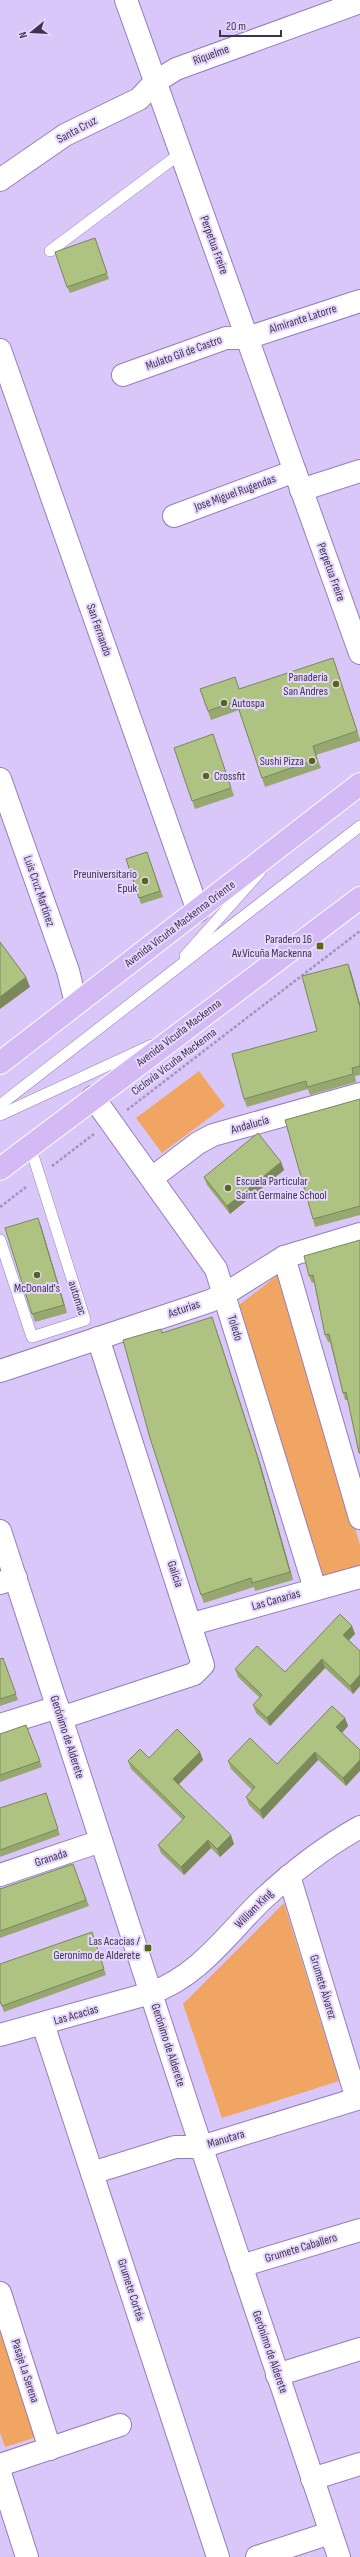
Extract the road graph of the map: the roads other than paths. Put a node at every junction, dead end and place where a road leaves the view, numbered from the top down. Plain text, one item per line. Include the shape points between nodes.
1 (126, 0) edge
2 (360, 2) edge
3 (155, 82) junction
4 (181, 153) junction
5 (0, 180) edge
6 (50, 250) dead end
7 (360, 301) edge
8 (247, 338) junction
9 (0, 350) edge
10 (123, 376) dead end
11 (360, 471) edge
12 (298, 480) junction
13 (174, 516) dead end
14 (360, 654) edge
15 (0, 779) edge
16 (360, 784) edge
17 (360, 826) edge
18 (286, 843) junction
19 (360, 898) edge
20 (198, 911) junction
21 (165, 977) junction
22 (76, 1003) junction
23 (180, 1032) junction
24 (0, 1063) edge
25 (360, 1094) edge
26 (93, 1097) junction
27 (0, 1105) edge
28 (0, 1115) edge
29 (30, 1146) junction
30 (0, 1169) edge
31 (152, 1178) junction
32 (360, 1234) edge
33 (0, 1240) edge
34 (284, 1257) junction
35 (225, 1294) junction
36 (98, 1338) junction
37 (0, 1371) edge
38 (360, 1518) edge
39 (0, 1531) edge
40 (360, 1577) edge
41 (8, 1580) edge
42 (315, 1589) junction
43 (192, 1624) junction
44 (59, 1712) junction
45 (0, 1725) edge
46 (360, 1827) edge
47 (101, 1841) junction
48 (0, 1875) edge
49 (289, 1876) junction
50 (151, 1993) junction
51 (43, 2024) junction
52 (0, 2035) edge
53 (359, 2099) edge
54 (201, 2147) junction
55 (92, 2173) junction
56 (360, 2230) edge
57 (241, 2266) junction
58 (0, 2294) edge
59 (360, 2349) edge
60 (277, 2375) junction
61 (120, 2425) dead end
62 (50, 2448) junction
63 (360, 2464) edge
64 (0, 2465) edge
65 (0, 2473) edge
66 (312, 2479) junction
67 (330, 2532) junction
68 (27, 2557) edge
69 (218, 2557) edge
70 (257, 2557) edge
71 (339, 2557) edge

1 - 3 street, Perpetua Freire
2 - 3 street, Riquelme via 184,65
3 - 4 street, Perpetua Freire
3 - 5 street, Santa Cruz via 139,99 65,135
4 - 6 lane
4 - 8 street, Perpetua Freire
7 - 8 street, Almirante Latorre
8 - 10 street, Mulato Gil de Castro via 226,338
8 - 12 street, Perpetua Freire
9 - 20 street, San Fernando
11 - 12 street
12 - 13 street, Jose Miguel Rugendas
12 - 14 street, Perpetua Freire
15 - 22 street, Luis Cruz Martínez via 68,971
16 - 18 main road, Avenida Vicuña Mackenna Oriente
17 - 21 lane
18 - 20 main road, Avenida Vicuña Mackenna Oriente
18 - 21 lane
19 - 23 main road, Avenida Vicuña Mackenna
20 - 22 main road, Avenida Vicuña Mackenna Oriente
21 - 27 lane
22 - 24 main road, Avenida Vicuña Mackenna Oriente
23 - 26 main road, Avenida Vicuña Mackenna
23 - 28 lane
25 - 31 street, Andalucía via 213,1135 198,1143
26 - 29 main road, Avenida Vicuña Mackenna
26 - 31 street, Toledo
29 - 30 main road, Avenida Vicuña Mackenna
29 - 33 lane, automac via 85,1320 32,1337
31 - 35 street, Toledo via 210,1259 222,1281
32 - 34 street, Asturias
34 - 35 street, Asturias
34 - 38 street
35 - 36 street, Asturias
35 - 42 street, Toledo
36 - 37 street, Asturias
36 - 43 street, Galicia
39 - 41 street, Gerónimo de Alderete
40 - 42 street, Las Canarias
41 - 44 street, Gerónimo de Alderete
42 - 43 street, Las Canarias
43 - 44 street, Galicia via 204,1661 198,1672
44 - 45 street
44 - 47 street, Gerónimo de Alderete
46 - 49 street, William King via 326,1847
47 - 48 street, Granada
47 - 50 street, Gerónimo de Alderete
49 - 50 street, William King via 195,1969 166,1988
49 - 53 street, Grumete Álvarez
50 - 51 street, Las Acacias
50 - 54 street, Gerónimo de Alderete
51 - 52 street, Las Acacias
51 - 55 street, Grumete Cortés
53 - 54 street, Manutara
54 - 55 street, Manutara via 175,2147
54 - 57 street, Gerónimo de Alderete
55 - 69 street, Grumete Cortés
56 - 57 street, Grumete Caballero
57 - 60 street, Gerónimo de Alderete
58 - 62 street, Pasaje La Serena
59 - 60 street
60 - 66 street, Gerónimo de Alderete
61 - 62 street
62 - 64 street
63 - 66 street
65 - 68 street
66 - 67 street, Gerónimo de Alderete
67 - 70 street
67 - 71 street, Gerónimo de Alderete

